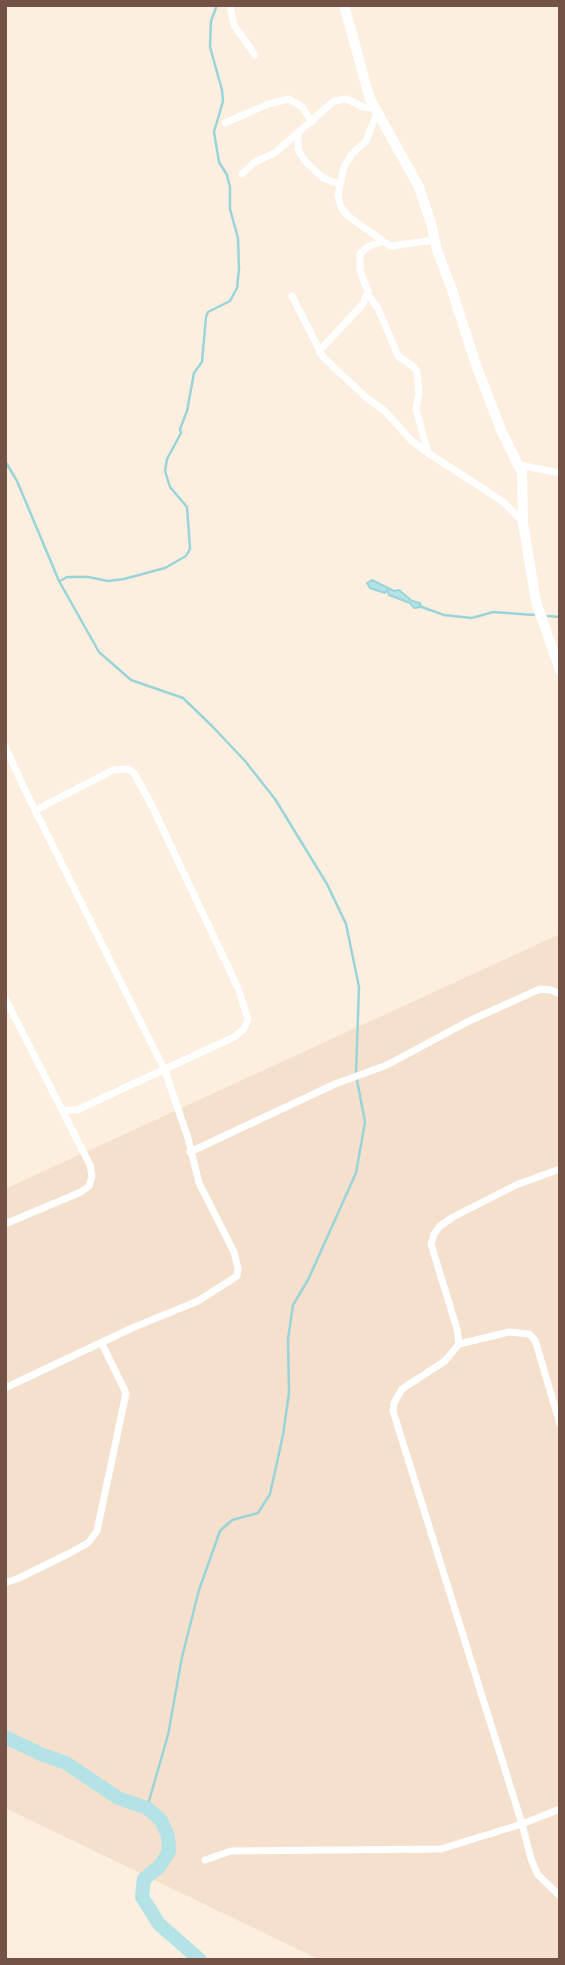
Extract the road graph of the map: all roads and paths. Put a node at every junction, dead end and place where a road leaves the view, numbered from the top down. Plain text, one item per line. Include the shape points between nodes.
1 (230, 5) edge
2 (345, 5) edge
3 (255, 55) dead end
4 (375, 111) junction
5 (312, 122) junction
6 (225, 123) dead end
7 (298, 134) junction
8 (242, 174) dead end
9 (339, 184) junction
10 (435, 240) junction
11 (382, 242) junction
12 (368, 295) junction
13 (292, 296) dead end
14 (320, 353) junction
15 (429, 453) junction
16 (519, 465) junction
17 (560, 473) edge
18 (523, 523) junction
19 (560, 670) edge
20 (5, 746) edge
21 (36, 810) junction
22 (560, 994) edge
23 (5, 999) edge
24 (165, 1071) junction
25 (62, 1111) junction
26 (190, 1152) junction
27 (560, 1169) edge
28 (5, 1224) edge
29 (102, 1344) junction
30 (459, 1344) junction
31 (5, 1388) edge
32 (560, 1424) edge
33 (5, 1583) edge
34 (560, 1808) edge
35 (522, 1824) junction
36 (205, 1860) dead end
37 (560, 1896) edge

1 - 3 street via 234,25
2 - 4 street
4 - 5 street via 341,99 328,104
4 - 9 street via 366,141 352,154
4 - 10 street via 419,187
5 - 6 street via 302,107 289,99
5 - 7 street
7 - 8 street
7 - 9 street via 304,160 323,178
9 - 11 street via 341,207
10 - 11 street via 390,246
10 - 16 street via 475,362
11 - 12 street via 360,254
12 - 14 street
12 - 15 street via 398,356 418,372 416,409
13 - 14 street
14 - 15 street
15 - 18 street via 502,501
16 - 17 street
16 - 18 street via 524,482
18 - 19 street via 537,602
20 - 21 street
21 - 24 street
21 - 24 street via 121,768 134,773 152,806 238,988 248,1019 234,1037
22 - 26 street via 540,989 387,1065 335,1084
23 - 25 street
24 - 25 street via 77,1110
24 - 26 street
25 - 28 street via 90,1165 89,1186
26 - 29 street via 199,1183 234,1252 237,1276 198,1301
27 - 30 street via 453,1217 434,1234 431,1244
29 - 31 street
29 - 33 street via 127,1393 97,1531 88,1543
30 - 32 street via 509,1332 529,1334 535,1340
30 - 35 street via 444,1361 401,1389 393,1411
34 - 35 street
35 - 36 street via 441,1849 231,1851
35 - 37 street via 538,1875

